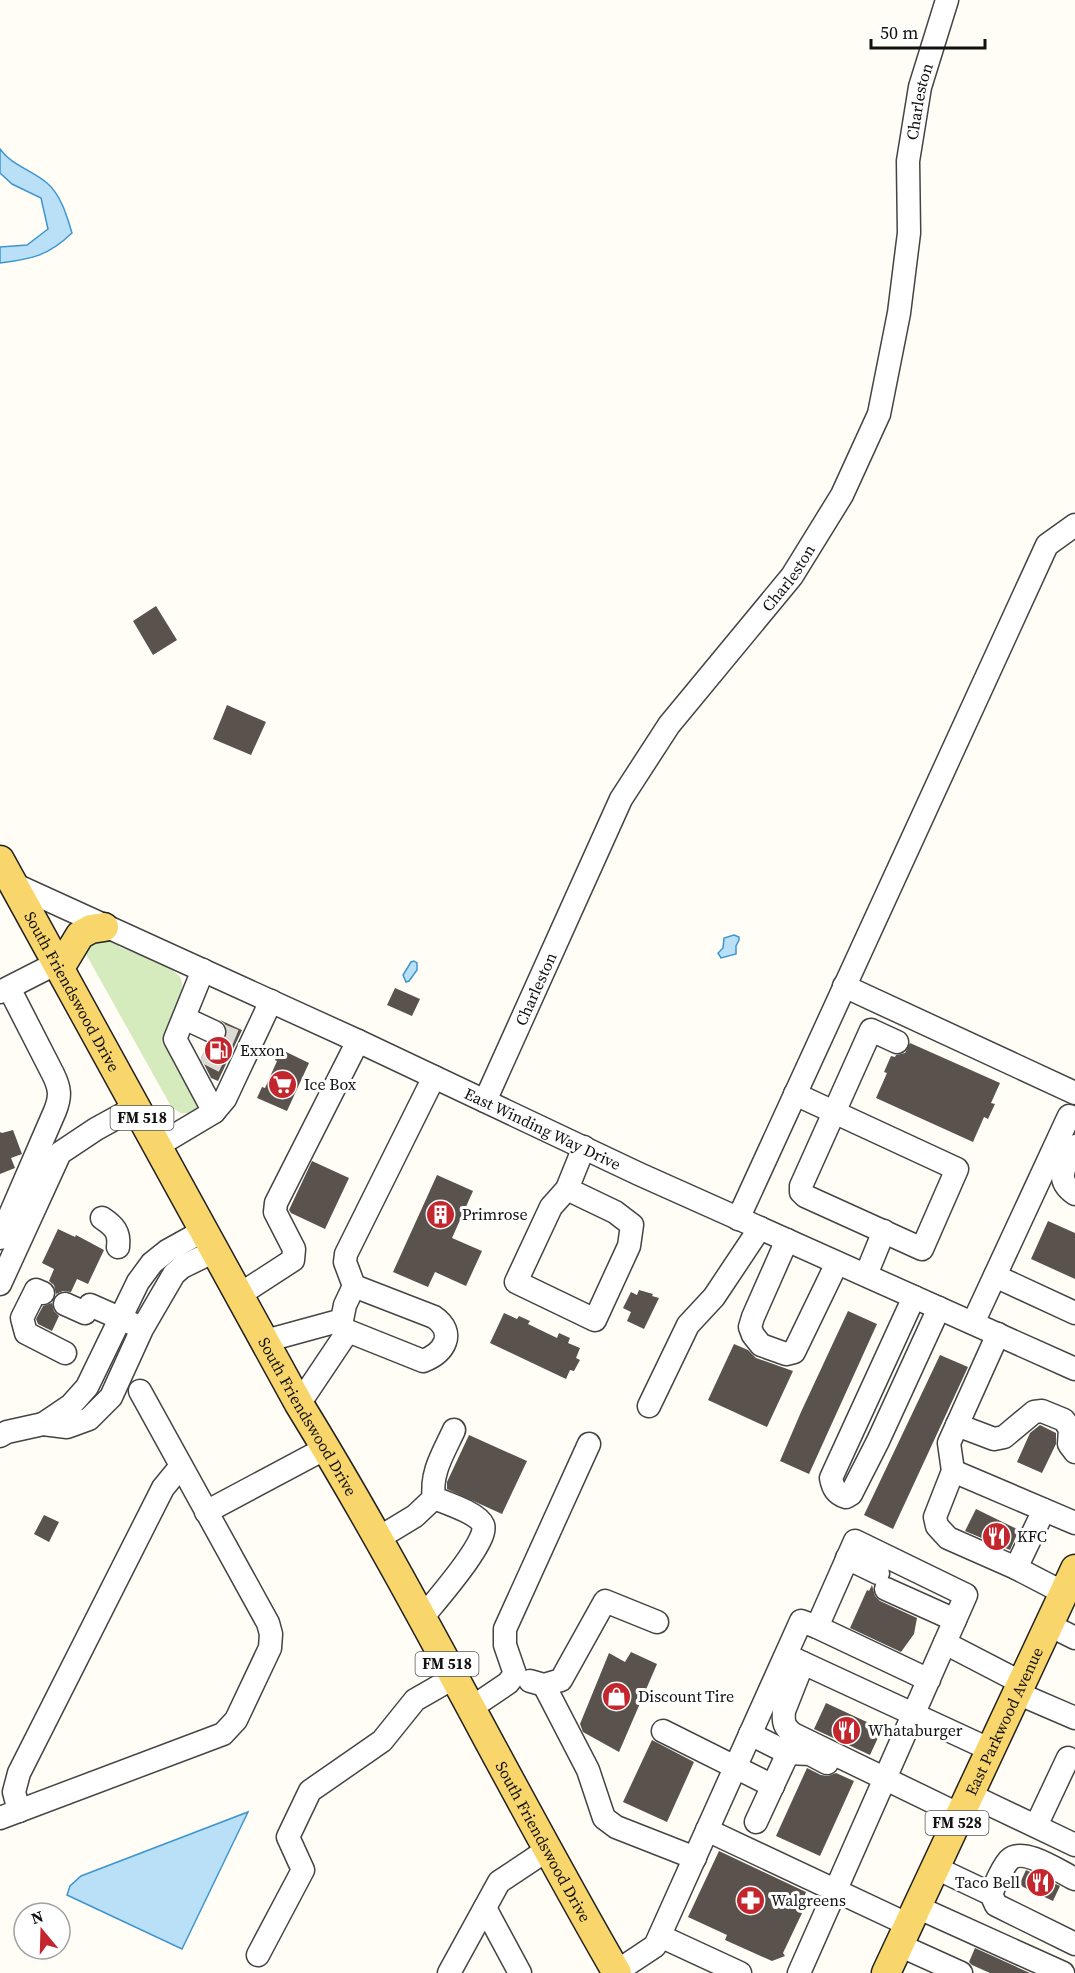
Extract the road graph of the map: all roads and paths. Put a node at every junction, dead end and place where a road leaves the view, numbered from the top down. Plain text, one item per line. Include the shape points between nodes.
1 (947, 0) edge
2 (1075, 525) edge
3 (4, 874) edge
4 (104, 927) junction
5 (58, 966) junction
6 (203, 970) junction
7 (844, 986) junction
8 (4, 990) edge
9 (271, 1001) junction
10 (179, 1029) junction
11 (358, 1041) junction
12 (209, 1042) tunnel mouth
13 (897, 1042) dead end
14 (434, 1077) junction
15 (1075, 1093) edge
16 (795, 1094) junction
17 (485, 1101) junction
18 (136, 1107) junction
19 (214, 1112) junction
20 (834, 1112) junction
21 (1075, 1118) edge
22 (157, 1146) junction
23 (1075, 1146) edge
24 (584, 1148) junction
25 (567, 1189) junction
26 (1075, 1194) edge
27 (102, 1218) dead end
28 (738, 1218) junction
29 (760, 1228) junction
30 (884, 1231) junction
31 (0, 1238) edge
32 (787, 1240) junction
33 (209, 1241) junction
34 (118, 1247) dead end
35 (837, 1263) junction
36 (866, 1275) junction
37 (995, 1276) junction
38 (0, 1284) edge
39 (354, 1286) junction
40 (43, 1293) dead end
41 (239, 1295) junction
42 (914, 1297) junction
43 (65, 1304) dead end
44 (939, 1308) junction
45 (1075, 1313) edge
46 (121, 1318) junction
47 (973, 1323) junction
48 (345, 1326) junction
49 (142, 1329) junction
50 (998, 1334) junction
51 (265, 1341) junction
52 (65, 1353) dead end
53 (1075, 1369) edge
54 (140, 1391) dead end
55 (299, 1404) junction
56 (649, 1406) dead end
57 (44, 1425) junction
58 (957, 1425) junction
59 (454, 1430) dead end
60 (0, 1436) edge
61 (589, 1444) dead end
62 (1075, 1452) edge
63 (330, 1454) junction
64 (181, 1466) junction
65 (953, 1472) junction
66 (434, 1498) junction
67 (1044, 1510) junction
68 (210, 1519) junction
69 (1075, 1523) edge
70 (377, 1539) junction
71 (847, 1559) junction
72 (1016, 1569) junction
73 (1070, 1581) edge
74 (959, 1612) junction
75 (422, 1618) junction
76 (657, 1622) dead end
77 (1049, 1625) junction
78 (817, 1627) junction
79 (1075, 1638) edge
80 (945, 1643) junction
81 (795, 1659) junction
82 (515, 1674) junction
83 (455, 1677) junction
84 (929, 1680) junction
85 (544, 1685) junction
86 (1020, 1688) junction
87 (471, 1708) junction
88 (914, 1713) junction
89 (1075, 1718) edge
90 (663, 1731) dead end
91 (750, 1734) junction
92 (991, 1749) junction
93 (788, 1753) junction
94 (1068, 1758) dead end
95 (736, 1767) junction
96 (883, 1783) junction
97 (773, 1785) junction
98 (965, 1805) junction
99 (9, 1815) edge
100 (756, 1822) dead end
101 (1036, 1826) junction
102 (707, 1830) junction
103 (1075, 1845) edge
104 (547, 1850) junction
105 (694, 1858) junction
106 (936, 1868) junction
107 (1075, 1879) edge
108 (836, 1891) junction
109 (991, 1894) junction
110 (485, 1908) junction
111 (908, 1926) junction
112 (660, 1936) junction
113 (1075, 1944) edge
114 (691, 1950) junction
115 (258, 1955) dead end
116 (616, 1972) edge
117 (449, 1973) edge
118 (520, 1973) edge
119 (707, 1973) edge
120 (740, 1973) edge
121 (799, 1973) edge
122 (886, 1973) edge
123 (961, 1973) edge
124 (1063, 1973) edge

1 - 17 street, Charleston via 920,87 908,161 909,233 901,302 879,414 842,495 792,576 669,725 621,798
2 - 7 street via 1047,545
3 - 4 street, East Winding Way Drive
3 - 5 main road, South Friendswood Drive / FM 518
4 - 5 main road via 80,935
4 - 6 street, East Winding Way Drive
5 - 8 street
5 - 18 main road, South Friendswood Drive / FM 518
6 - 9 street, East Winding Way Drive
6 - 10 street
7 - 15 street
7 - 16 street
8 - 31 street via 60,1094
9 - 11 street, East Winding Way Drive
9 - 19 street via 245,1045 225,1099
10 - 12 street
10 - 19 street
11 - 14 street, East Winding Way Drive
11 - 41 street via 276,1203 274,1212 294,1249 293,1260
13 - 20 street via 871,1030
14 - 17 street, East Winding Way Drive
14 - 39 street via 346,1254
16 - 20 street
16 - 28 street
17 - 24 street, East Winding Way Drive
18 - 22 main road, South Friendswood Drive / FM 518
18 - 38 street via 60,1153
19 - 22 street
20 - 30 street via 801,1192
20 - 30 street via 957,1168 922,1249
21 - 37 street via 1069,1116
22 - 33 main road, South Friendswood Drive / FM 518
23 - 26 street via 1062,1180
24 - 25 street
24 - 28 street, East Winding Way Drive
25 - 25 street via 615,1212 632,1225 629,1246 595,1320 516,1282 551,1207
27 - 34 street via 117,1231
28 - 29 street, East Winding Way Drive
29 - 32 street, East Winding Way Drive
29 - 56 street via 714,1298 688,1325
30 - 36 street
32 - 35 street, East Winding Way Drive
32 - 35 street via 750,1327 761,1345 786,1354 794,1352
33 - 41 main road, South Friendswood Drive / FM 518
33 - 46 street via 167,1251 152,1263
33 - 49 street via 174,1274
35 - 36 street, East Winding Way Drive
36 - 42 street, East Winding Way Drive
37 - 45 street
37 - 47 street
39 - 48 street via 345,1305
39 - 48 street via 434,1317 446,1331 446,1340 441,1351 423,1361
40 - 52 street via 36,1290 22,1318 26,1332
41 - 51 main road, South Friendswood Drive / FM 518
42 - 44 street, East Winding Way Drive
42 - 44 street via 831,1478 832,1488 840,1496 851,1494
43 - 46 street
44 - 47 street, East Winding Way Drive
46 - 49 street
46 - 57 street via 87,1387
47 - 50 street, East Winding Way Drive
48 - 51 street
48 - 55 street
49 - 57 street via 111,1397 89,1419 66,1427
50 - 53 street, East Winding Way Drive
50 - 58 street
51 - 55 main road, South Friendswood Drive / FM 518
54 - 64 street
55 - 63 main road, South Friendswood Drive / FM 518
57 - 60 street
58 - 62 street via 994,1439 1004,1437 1034,1412 1042,1411 1064,1420 1070,1429 1069,1444
58 - 65 street via 949,1443
59 - 66 street via 434,1474
61 - 82 street via 506,1629 505,1645
63 - 68 street
63 - 70 main road, South Friendswood Drive / FM 518
64 - 68 street
64 - 99 street via 164,1488 19,1773
65 - 67 street
65 - 72 street via 935,1517 940,1531
66 - 70 street via 415,1516
66 - 75 street via 477,1517 484,1531 480,1542
67 - 69 street
67 - 72 street
68 - 99 street via 271,1634 270,1648 236,1720 223,1734
70 - 75 main road, South Friendswood Drive / FM 518
71 - 74 street
71 - 74 street via 855,1541 966,1595
71 - 78 street
72 - 73 street
73 - 77 main road, East Parkwood Avenue / FM 528
74 - 80 street
75 - 83 main road, South Friendswood Drive / FM 518
76 - 85 street via 605,1601 561,1680
77 - 79 street
77 - 86 main road, East Parkwood Avenue / FM 528
78 - 81 street via 801,1621
78 - 84 street
80 - 84 street
80 - 86 street
81 - 88 street
81 - 91 street
81 - 96 street via 784,1711 786,1728
82 - 85 street
82 - 87 street
83 - 87 main road, South Friendswood Drive / FM 518
83 - 115 street via 415,1700 382,1741 310,1791 288,1837 303,1870
84 - 88 street
85 - 105 street via 588,1770 604,1818 616,1827
86 - 89 street
86 - 92 main road, East Parkwood Avenue / FM 528
87 - 104 main road, South Friendswood Drive / FM 518
88 - 92 street
88 - 96 street
90 - 95 street
91 - 93 street
91 - 95 street
92 - 98 main road, East Parkwood Avenue / FM 528
93 - 96 street via 810,1754
93 - 97 street
94 - 101 street
95 - 97 street
95 - 102 street
96 - 98 street
96 - 108 street
97 - 100 street
98 - 101 street
98 - 106 main road, East Parkwood Avenue / FM 528
101 - 103 street
102 - 105 street
102 - 108 street
104 - 110 street via 499,1882
104 - 116 main road, South Friendswood Drive / FM 518
105 - 112 street
106 - 109 street
106 - 111 main road, East Parkwood Avenue / FM 528
107 - 109 street via 1026,1855 1013,1857
108 - 111 street
108 - 121 street
109 - 113 street via 996,1905
110 - 117 street
110 - 118 street
111 - 122 main road, East Parkwood Avenue / FM 528
111 - 123 street
111 - 124 street
112 - 114 street
112 - 116 street via 655,1946
114 - 119 street
114 - 120 street

